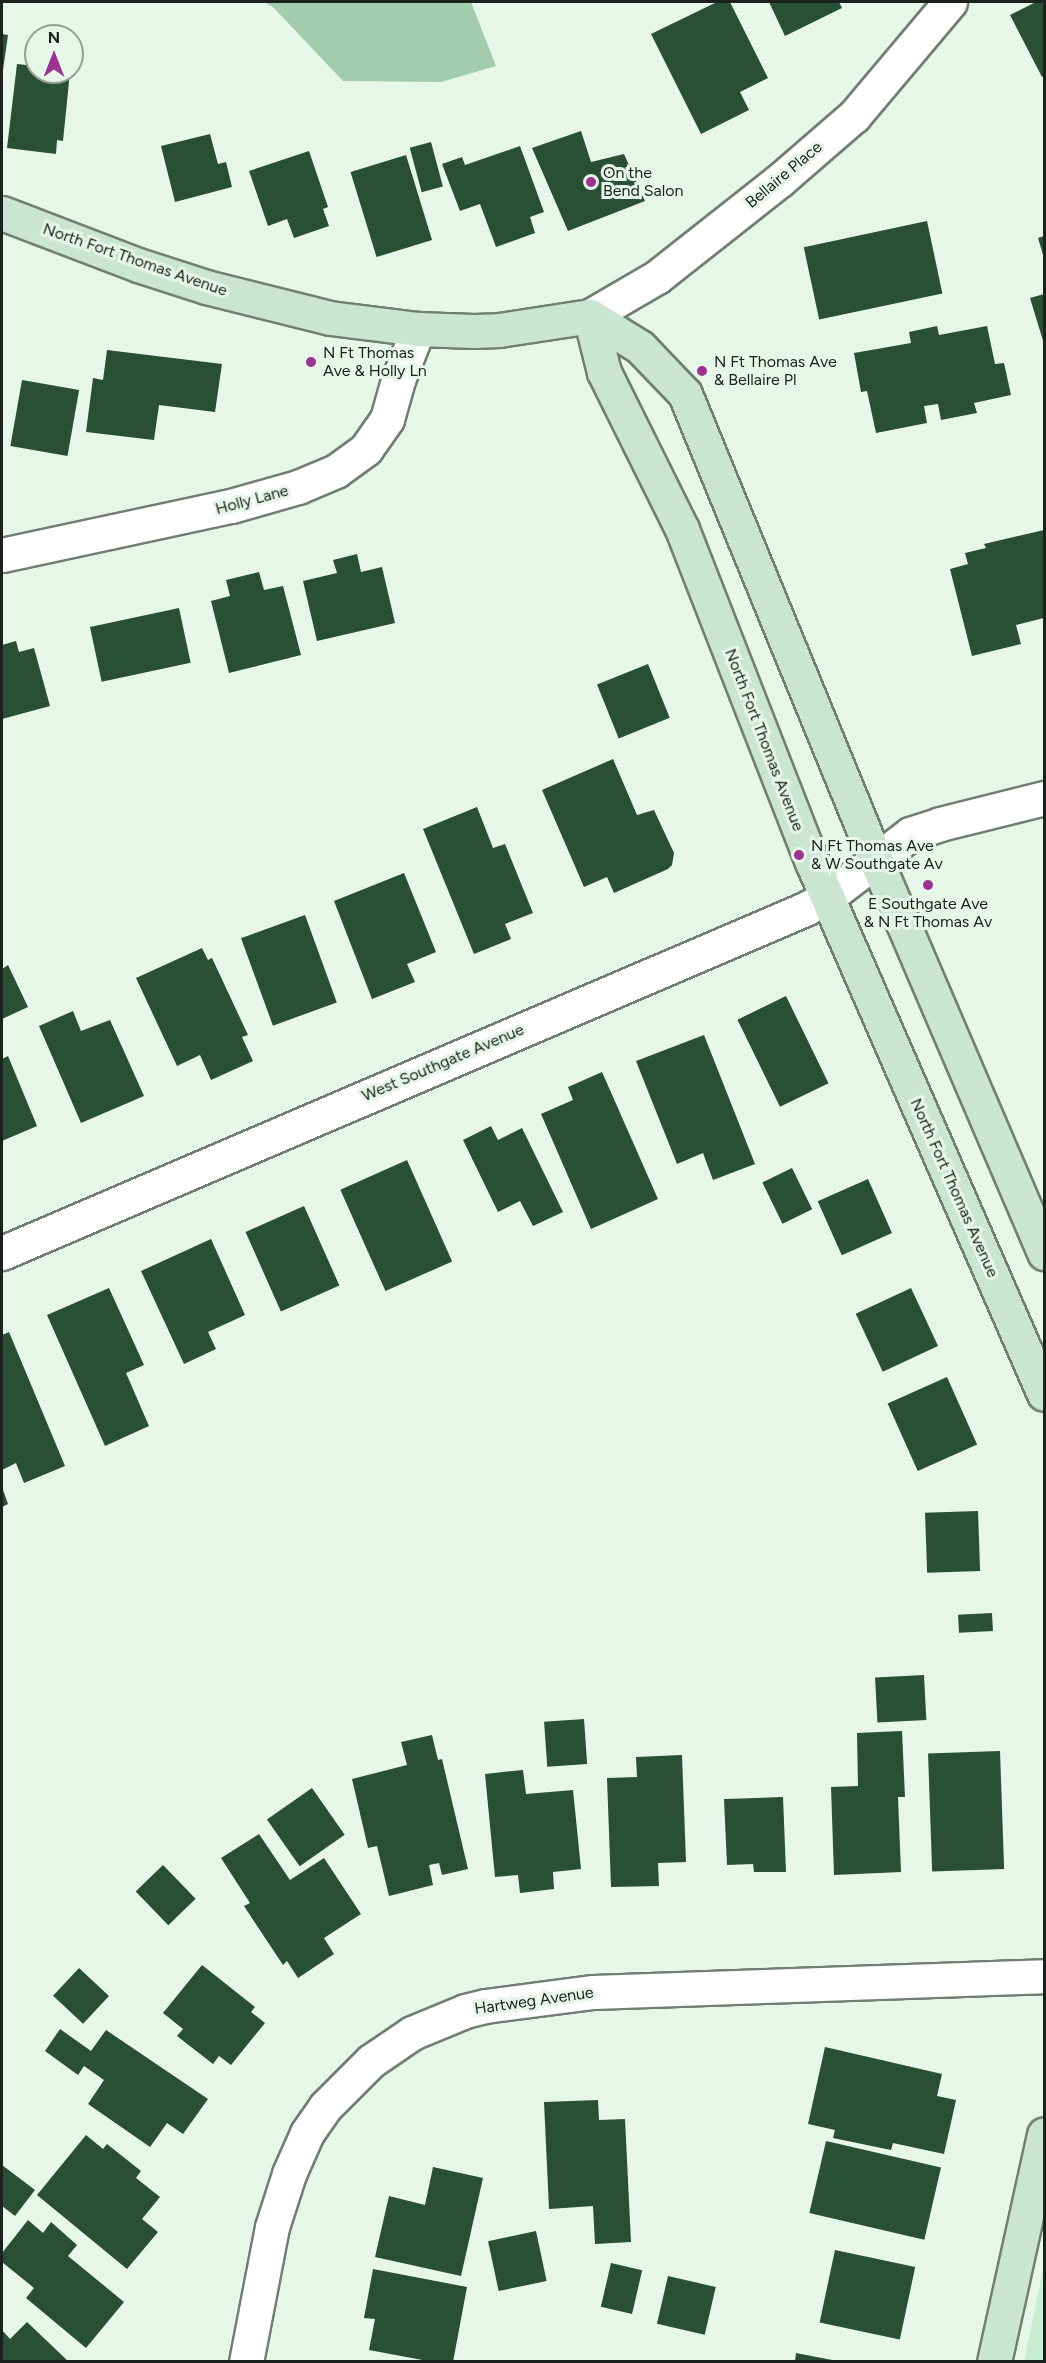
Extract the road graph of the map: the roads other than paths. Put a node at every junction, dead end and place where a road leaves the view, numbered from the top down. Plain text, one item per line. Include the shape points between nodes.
1 (950, 2) edge
2 (2, 213) edge
3 (590, 316) junction
4 (418, 329) junction
5 (2, 555) edge
6 (1044, 798) edge
7 (875, 858) junction
8 (828, 897) junction
9 (2, 1253) edge
10 (1044, 1253) edge
11 (1044, 1394) edge
12 (1044, 1976) edge
13 (1044, 2134) edge
14 (246, 2361) edge
15 (994, 2361) edge

1 - 3 street, Bellaire Place via 854,116 657,277
2 - 4 street, North Fort Thomas Avenue via 216,290 330,318
3 - 4 street, North Fort Thomas Avenue via 499,330
3 - 7 street via 640,347 685,394
3 - 8 street, North Fort Thomas Avenue via 604,372 682,529
4 - 5 street, Holly Lane via 387,418 366,449 336,471 298,488 231,506
6 - 7 street, West Southgate Avenue via 910,834
7 - 8 street, West Southgate Avenue
7 - 10 street
8 - 9 street, West Southgate Avenue
8 - 11 street, North Fort Thomas Avenue
12 - 14 street, Hartweg Avenue via 593,1992 485,2006 412,2034 371,2061 325,2107 307,2133 272,2227
13 - 15 street

